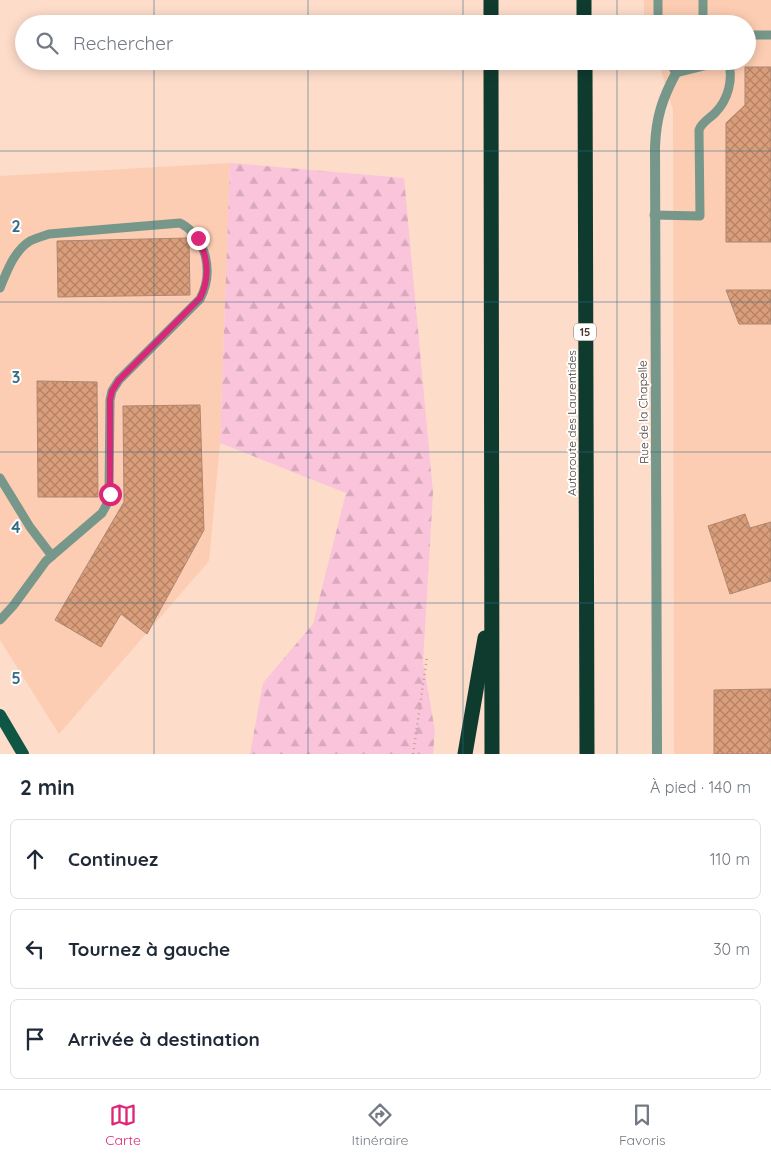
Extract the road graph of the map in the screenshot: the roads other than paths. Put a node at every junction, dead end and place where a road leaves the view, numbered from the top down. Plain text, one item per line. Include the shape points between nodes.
1 (491, 0) edge
2 (584, 0) edge
3 (658, 0) edge
4 (703, 0) edge
5 (491, 15) edge
6 (584, 15) edge
7 (658, 15) edge
8 (703, 15) edge
9 (756, 35) edge
10 (771, 35) edge
11 (491, 70) edge
12 (585, 70) edge
13 (674, 70) edge
14 (678, 70) edge
15 (688, 70) edge
16 (730, 70) edge
17 (676, 73) junction
18 (654, 215) junction
19 (0, 288) edge
20 (0, 478) edge
21 (52, 556) junction
22 (492, 600) junction
23 (0, 620) edge
24 (0, 715) edge
25 (23, 754) edge
26 (465, 754) edge
27 (492, 754) edge
28 (587, 754) edge
29 (656, 754) edge

1 - 5 highway
2 - 6 highway
3 - 7 lane
4 - 8 lane
9 - 10 lane
11 - 22 highway
12 - 28 highway, Autoroute des Laurentides / 15
13 - 17 lane
14 - 17 lane
15 - 17 lane
16 - 18 lane via 730,83 724,101 699,130 700,216
17 - 18 street, Rue de la Chapelle via 662,103 656,129
18 - 29 street, Rue de la Chapelle
19 - 21 lane via 18,252 30,242 49,234 180,223 198,238 206,256 207,280 200,298 112,391 110,494 107,504 102,513
20 - 21 lane via 30,528
21 - 23 lane
22 - 26 highway
22 - 27 highway
24 - 25 main road

